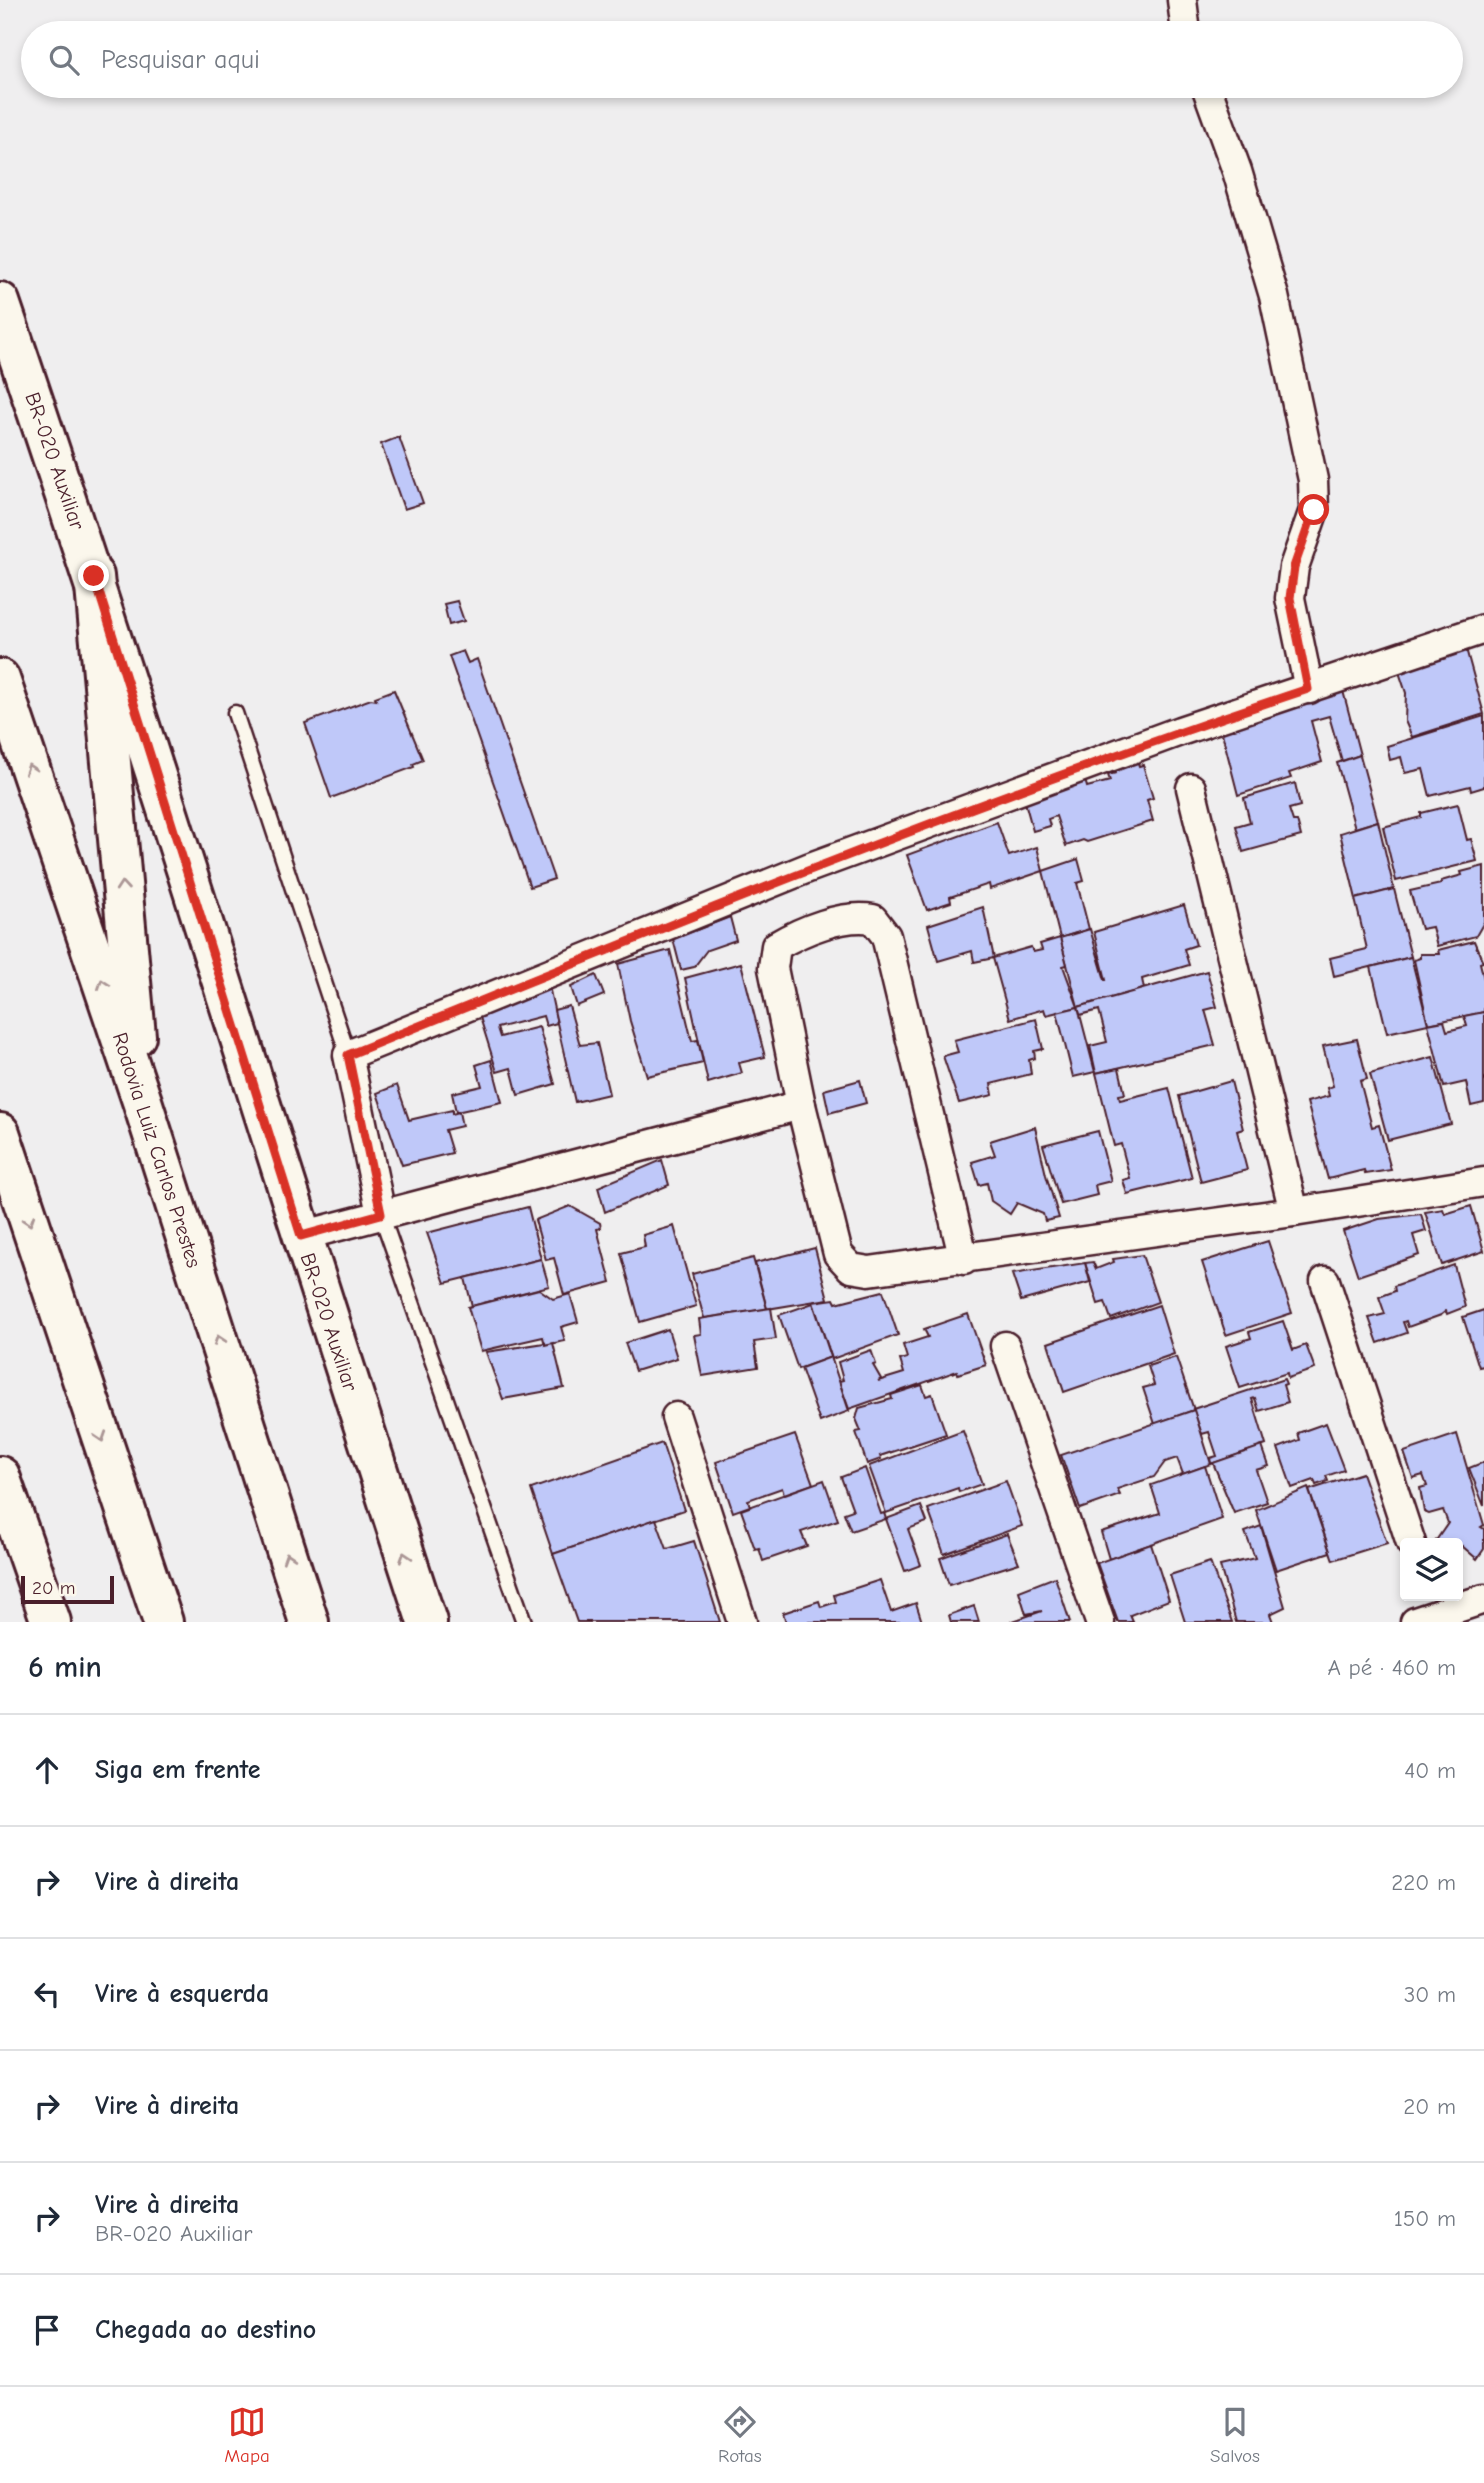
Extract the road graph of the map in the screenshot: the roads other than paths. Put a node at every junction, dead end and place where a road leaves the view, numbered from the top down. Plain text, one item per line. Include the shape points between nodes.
1 (1182, 0) edge
2 (1185, 21) edge
3 (1210, 98) edge
4 (0, 302) edge
5 (94, 576) junction
6 (1484, 629) edge
7 (0, 679) edge
8 (1308, 689) junction
9 (236, 713) dead end
10 (1191, 788) dead end
11 (348, 1055) junction
12 (142, 1101) junction
13 (801, 1105) junction
14 (0, 1133) edge
15 (1484, 1182) edge
16 (1294, 1212) junction
17 (381, 1214) junction
18 (301, 1236) junction
19 (964, 1260) junction
20 (1325, 1281) dead end
21 (1005, 1346) dead end
22 (676, 1418) dead end
23 (0, 1476) edge
24 (1409, 1538) edge
25 (1484, 1599) edge
26 (1429, 1614) edge
27 (51, 1622) edge
28 (163, 1622) edge
29 (309, 1622) edge
30 (427, 1622) edge
31 (524, 1622) edge
32 (742, 1622) edge
33 (1100, 1622) edge

1 - 2 street
3 - 8 street via 1274,296 1313,480 1314,510 1294,567 1290,598
4 - 5 main road, BR-020 Auxiliar
12 -> 5 main road
5 - 18 main road, BR-020 Auxiliar
6 - 8 street
12 -> 7 main road, Rodovia Luiz Carlos Prestes
8 - 11 street via 808,868
9 - 11 lane
10 - 16 street
11 - 17 street
29 -> 12 main road, Rodovia Luiz Carlos Prestes
13 - 17 street
13 - 19 street via 838,1254 851,1268 869,1271
13 - 19 street via 772,968 776,946 855,916 873,919 886,936
14 -> 28 main road
15 - 16 street
16 - 19 street
17 - 18 street
17 - 31 lane
30 -> 18 main road, BR-020 Auxiliar
20 - 24 street
21 - 33 street
22 - 32 street
23 - 27 main road
25 - 26 street

